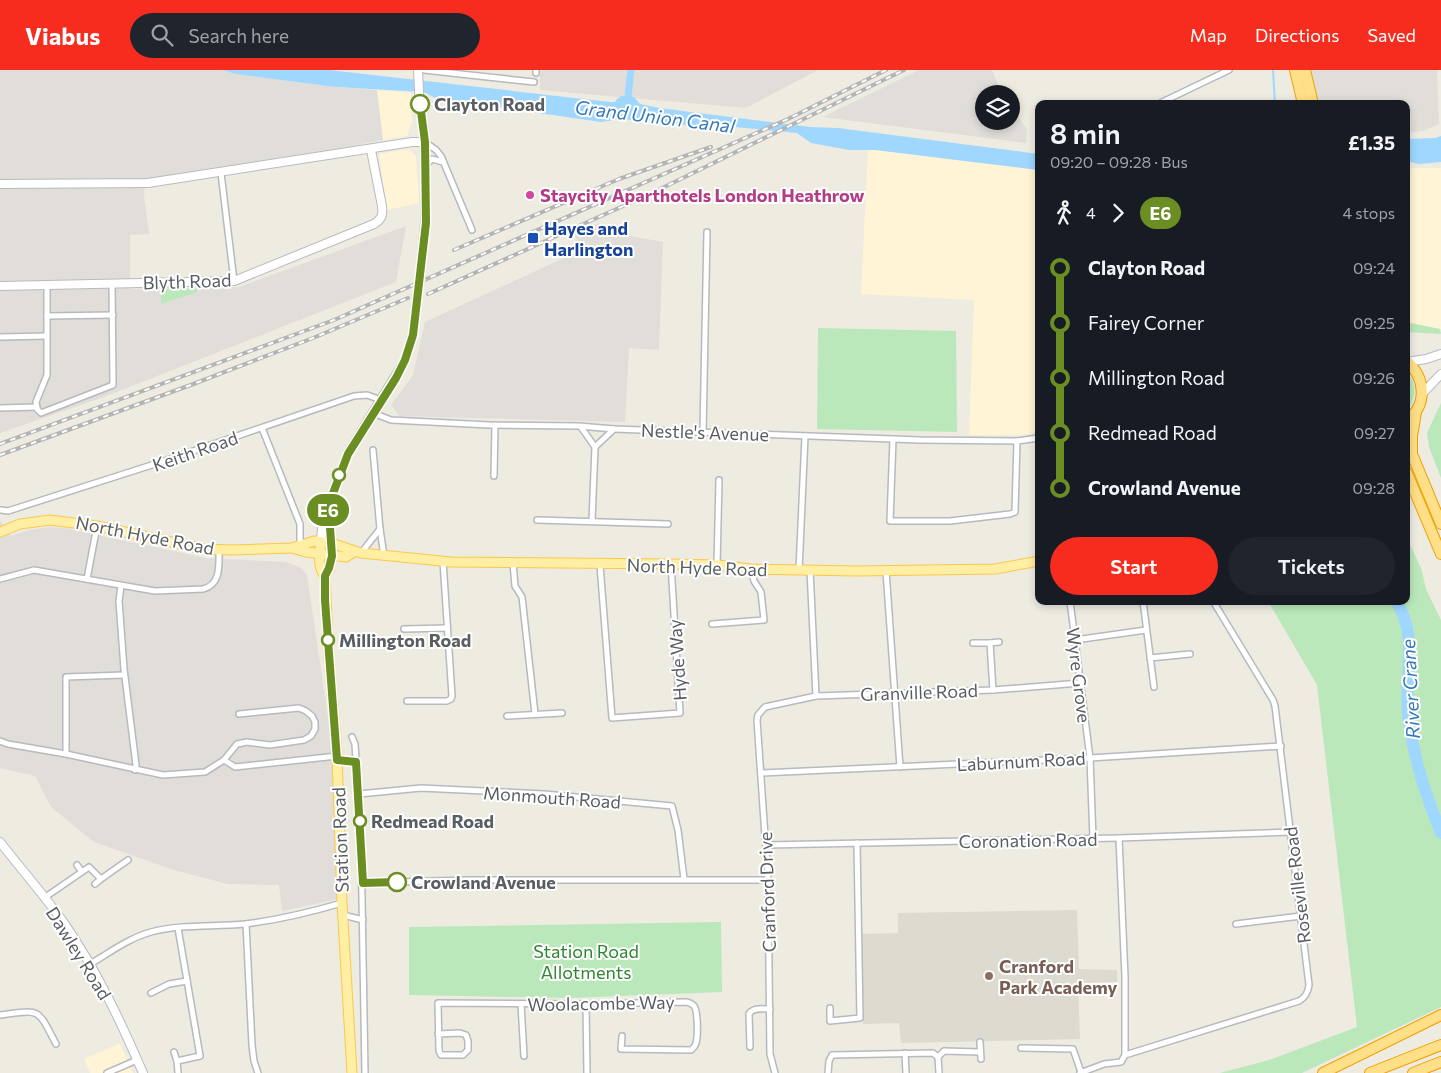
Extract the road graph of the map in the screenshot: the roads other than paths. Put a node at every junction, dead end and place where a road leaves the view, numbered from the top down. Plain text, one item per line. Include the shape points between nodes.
1 (424, 70) edge
2 (1229, 70) edge
3 (1295, 70) edge
4 (1305, 70) edge
5 (418, 74) edge
6 (534, 82) dead end
7 (1166, 100) edge
8 (1302, 100) edge
9 (1312, 100) edge
10 (425, 142) junction
11 (371, 150) junction
12 (443, 162) junction
13 (425, 166) junction
14 (221, 172) junction
15 (0, 184) edge
16 (472, 230) dead end
17 (707, 232) dead end
18 (234, 281) junction
19 (112, 283) junction
20 (47, 285) junction
21 (0, 286) edge
22 (113, 315) junction
23 (47, 316) junction
24 (47, 336) junction
25 (0, 337) edge
26 (1441, 354) edge
27 (1410, 361) edge
28 (1410, 365) edge
29 (1441, 374) edge
30 (1422, 394) junction
31 (381, 400) junction
32 (37, 407) junction
33 (0, 408) edge
34 (1416, 412) junction
35 (373, 413) junction
36 (1410, 417) edge
37 (495, 425) junction
38 (582, 427) junction
39 (262, 428) junction
40 (614, 429) junction
41 (703, 432) junction
42 (805, 436) junction
43 (893, 439) junction
44 (1035, 439) edge
45 (1017, 441) junction
46 (595, 447) junction
47 (373, 450) dead end
48 (494, 476) dead end
49 (719, 480) dead end
50 (1410, 480) edge
51 (1, 510) edge
52 (537, 520) dead end
53 (592, 521) junction
54 (326, 522) junction
55 (668, 524) dead end
56 (1441, 524) edge
57 (97, 526) junction
58 (380, 529) junction
59 (0, 532) edge
60 (321, 542) junction
61 (332, 543) junction
62 (297, 548) junction
63 (219, 550) junction
64 (358, 552) junction
65 (320, 554) junction
66 (1441, 554) edge
67 (332, 556) junction
68 (384, 556) junction
69 (443, 562) junction
70 (1035, 562) edge
71 (512, 563) junction
72 (671, 564) junction
73 (600, 565) junction
74 (717, 566) junction
75 (751, 569) junction
76 (799, 570) junction
77 (810, 570) junction
78 (886, 571) junction
79 (325, 576) junction
80 (0, 579) edge
81 (87, 579) junction
82 (120, 586) junction
83 (1071, 605) edge
84 (1143, 605) edge
85 (1216, 605) edge
86 (712, 624) dead end
87 (447, 628) junction
88 (404, 629) dead end
89 (1146, 630) junction
90 (1075, 640) junction
91 (999, 642) dead end
92 (973, 643) dead end
93 (990, 643) junction
94 (1190, 654) dead end
95 (1150, 658) junction
96 (124, 675) junction
97 (1080, 683) junction
98 (1154, 686) dead end
99 (993, 690) junction
100 (894, 692) junction
101 (816, 696) junction
102 (407, 701) dead end
103 (761, 711) joint
104 (562, 713) dead end
105 (239, 714) dead end
106 (535, 714) junction
107 (506, 716) dead end
108 (352, 737) dead end
109 (0, 740) edge
110 (1280, 746) junction
111 (66, 754) junction
112 (337, 758) junction
113 (1090, 758) junction
114 (224, 760) junction
115 (356, 762) junction
116 (900, 767) junction
117 (135, 770) junction
118 (761, 773) junction
119 (359, 794) junction
120 (1291, 832) junction
121 (1119, 838) junction
122 (1093, 839) junction
123 (0, 842) edge
124 (857, 843) junction
125 (766, 845) junction
126 (128, 860) dead end
127 (76, 865) dead end
128 (82, 872) junction
129 (101, 879) junction
130 (684, 880) junction
131 (768, 880) junction
132 (363, 883) junction
133 (94, 884) dead end
134 (44, 898) junction
135 (342, 904) junction
136 (343, 915) junction
137 (1300, 916) junction
138 (363, 920) junction
139 (246, 924) junction
140 (1236, 924) dead end
141 (178, 928) junction
142 (90, 964) junction
143 (187, 981) junction
144 (151, 993) dead end
145 (521, 1004) junction
146 (586, 1004) junction
147 (770, 1008) junction
148 (830, 1008) dead end
149 (0, 1015) edge
150 (1441, 1016) edge
151 (438, 1034) junction
152 (622, 1036) dead end
153 (980, 1042) dead end
154 (56, 1044) dead end
155 (1441, 1045) edge
156 (750, 1047) dead end
157 (1021, 1048) dead end
158 (174, 1052) dead end
159 (980, 1052) junction
160 (905, 1053) junction
161 (1126, 1055) junction
162 (524, 1056) dead end
163 (938, 1057) junction
164 (981, 1059) dead end
165 (137, 1060) junction
166 (177, 1062) junction
167 (1441, 1062) edge
168 (178, 1072) dead end
169 (107, 1073) edge
170 (143, 1073) edge
171 (258, 1073) edge
172 (352, 1073) edge
173 (365, 1073) edge
174 (587, 1073) edge
175 (775, 1073) edge
176 (828, 1073) edge
177 (906, 1073) edge
178 (939, 1073) edge
179 (1081, 1073) edge
180 (1323, 1073) edge
181 (1370, 1073) edge
182 (1413, 1073) edge

1 - 6 street
2 - 7 street
3 - 8 highway
4 - 9 highway
5 - 10 street, Station Road
10 - 11 street
10 - 12 street via 436,150
10 - 13 street, Station Road
11 - 14 street
11 - 18 street, Blyth Road via 382,206 380,220
12 - 13 street via 432,159
12 - 16 street
13 - 31 street, Station Road, bridge via 425,228 413,335 401,369
14 - 15 street via 148,183
14 - 18 street
17 - 41 street
18 - 19 street, Blyth Road
19 - 20 street, Blyth Road
19 - 22 street
20 - 21 street, Blyth Road
20 - 23 street
22 - 23 street
22 - 32 street via 113,385 41,413
23 - 24 street
24 - 25 street
24 - 32 street via 47,375
26 - 27 street
28 - 30 highway via 1419,376
29 - 30 street
30 - 34 highway
31 - 35 street, Station Road
31 - 39 street, Keith Road via 367,395 354,396
32 - 33 street
34 - 36 highway
34 - 56 highway via 1412,454
35 - 37 street, Nestle's Avenue via 391,420
35 - 54 street, Station Road via 348,454
37 - 38 street, Nestle's Avenue
37 - 48 street
38 - 40 street, Nestle's Avenue
38 - 46 street
39 - 51 street, Keith Road via 8,513
39 - 62 street via 300,524
40 - 41 street, Nestle's Avenue
40 - 46 street
41 - 42 street, Nestle's Avenue
42 - 43 street, Nestle's Avenue
42 - 76 street
43 - 45 street, Nestle's Avenue
43 - 45 street via 890,521 894,522 950,521 1015,512
44 - 45 street, Nestle's Avenue
46 - 53 street
47 - 58 street
49 - 74 street
50 - 66 highway
52 - 53 street
53 - 55 street
54 - 60 street, Station Road via 322,527
54 - 61 street, Station Road
57 - 59 main road, North Hyde Road via 38,520
57 - 63 main road, North Hyde Road
57 - 81 street
58 - 64 street
58 - 68 street
60 - 61 main road, North Hyde Road
60 - 62 main road, North Hyde Road
60 - 65 main road, Station Road
61 - 64 main road, North Hyde Road
61 - 67 main road, Station Road
62 - 63 main road, North Hyde Road
62 - 65 main road, North Hyde Road
63 - 82 street via 218,576 206,588 155,591
64 - 67 main road, North Hyde Road via 348,557
64 - 68 main road, North Hyde Road
65 - 67 main road, North Hyde Road
65 - 79 main road, Station Road via 321,571
67 - 79 main road, Station Road
68 - 69 main road, North Hyde Road
69 - 71 main road, North Hyde Road
69 - 87 street
70 - 78 main road, North Hyde Road via 996,569
71 - 73 main road, North Hyde Road
71 - 106 street via 515,586 522,597
72 - 73 main road, North Hyde Road
72 - 73 street, Hyde Way via 680,713 612,718
72 - 74 main road, North Hyde Road
74 - 75 main road, North Hyde Road
75 - 76 main road, North Hyde Road
75 - 86 street via 761,592 764,620
76 - 77 main road, North Hyde Road
77 - 78 main road, North Hyde Road
77 - 101 street
78 - 100 street
79 - 112 main road, Station Road
80 - 81 street via 34,570
81 - 82 street
82 - 96 street
83 - 90 street, Wyre Grove
84 - 89 street
85 - 110 street, Roseville Road via 1273,700
87 - 88 street
87 - 102 street via 451,699
89 - 90 street
89 - 95 street
90 - 97 street, Wyre Grove
91 - 93 street
92 - 93 street
93 - 99 street
94 - 95 street
95 - 98 street
96 - 111 street via 66,677
96 - 117 street
97 - 99 street, Granville Road
97 - 113 street, Wyre Grove
99 - 100 street, Granville Road
100 - 101 street, Granville Road
100 - 116 street
101 - 103 street, Granville Road via 765,707
103 - 118 street, Cranford Drive via 757,720
104 - 106 street
105 - 114 street via 299,708 312,716 315,730 304,740 270,745 237,744
106 - 107 street
108 - 115 street
109 - 111 street
110 - 113 street, Laburnum Road
110 - 120 street, Roseville Road
111 - 117 street
112 - 114 street via 235,767
112 - 115 street
112 - 135 main road, Station Road
113 - 116 street, Laburnum Road
113 - 122 street, Wyre Grove
114 - 117 street via 205,772 163,775
115 - 119 street
116 - 118 street, Laburnum Road
118 - 125 street, Cranford Drive
119 - 130 street, Monmouth Road via 420,788 544,794 672,806
119 - 132 street
120 - 121 street, Coronation Road
120 - 137 street, Roseville Road
121 - 122 street, Coronation Road
121 - 161 street
122 - 124 street, Coronation Road
123 - 134 street, Dawley Road
124 - 125 street, Coronation Road
124 - 148 street via 860,1018 830,1021
125 - 131 street, Cranford Drive
126 - 129 street
127 - 128 street
128 - 129 street via 89,866
128 - 134 street
129 - 133 street
130 - 131 street
130 - 132 street
131 - 147 street, Cranford Drive
132 - 138 street
134 - 142 street, Dawley Road
135 - 136 main road, Station Road
135 - 139 street
136 - 138 street
136 - 172 main road, Station Road
137 - 140 street
137 - 161 street, Roseville Road via 1309,985 1304,998
138 - 173 street
139 - 141 street
139 - 171 street via 252,1045
141 - 142 street via 150,932
141 - 143 street
142 - 165 street, Dawley Road via 118,1015
143 - 144 street via 169,984
143 - 166 street via 200,1056
145 - 146 street, Woolacombe Way
145 - 151 street, Woolacombe Way via 438,1003
145 - 162 street
146 - 152 street, Woolacombe Way via 687,1002 697,1013 696,1040 691,1050 621,1049
146 - 174 street
147 - 156 street via 753,1009 749,1014
147 - 175 street, Cranford Drive via 770,1054
149 - 154 street via 36,1012 43,1018
150 - 180 highway
151 - 151 street, Woolacombe Way via 441,1055 463,1054 468,1050 466,1035
153 - 159 street
155 - 181 highway
157 - 179 street via 1074,1049
158 - 166 street
159 - 163 street via 944,1051
159 - 164 street
160 - 163 street via 933,1053
160 - 176 street via 832,1055
160 - 177 street
161 - 179 street via 1122,1061
163 - 178 street
165 - 169 street
165 - 170 street, Dawley Road
166 - 168 street
167 - 182 highway

